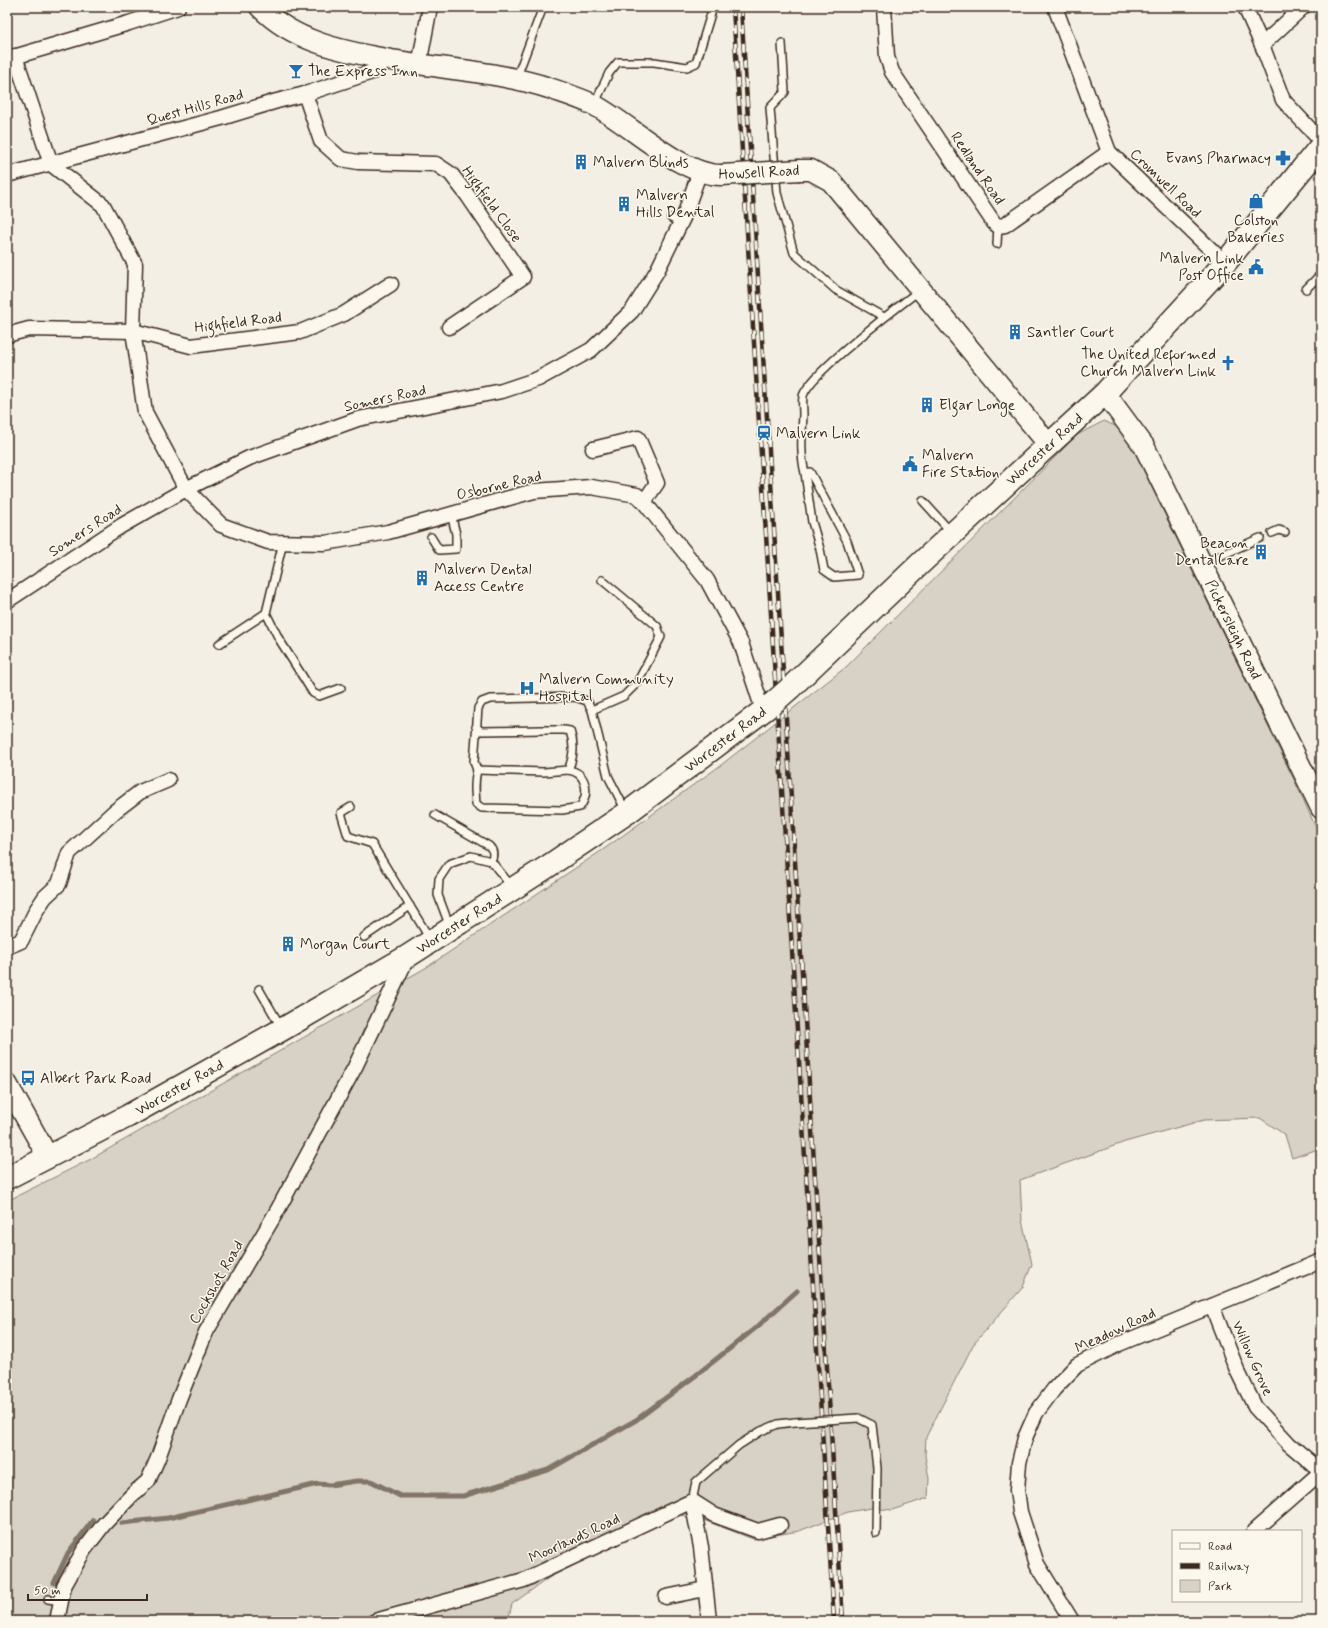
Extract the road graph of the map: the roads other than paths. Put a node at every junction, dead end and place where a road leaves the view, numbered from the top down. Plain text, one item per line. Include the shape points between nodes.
1 (178, 7) edge
2 (260, 7) edge
3 (430, 7) edge
4 (543, 7) edge
5 (714, 7) edge
6 (884, 7) edge
7 (1055, 7) edge
8 (1245, 7) edge
9 (1303, 7) edge
10 (782, 43) dead end
11 (1262, 45) junction
12 (11, 57) edge
13 (385, 59) junction
14 (419, 65) junction
15 (516, 79) junction
16 (305, 94) junction
17 (594, 105) junction
18 (1321, 141) edge
19 (1321, 146) edge
20 (1109, 152) junction
21 (50, 164) junction
22 (700, 171) junction
23 (7, 175) edge
24 (998, 226) junction
25 (997, 244) dead end
26 (1225, 263) junction
27 (1321, 274) edge
28 (391, 284) dead end
29 (920, 289) junction
30 (1306, 289) dead end
31 (884, 317) junction
32 (449, 328) dead end
33 (133, 331) junction
34 (7, 335) edge
35 (1105, 393) junction
36 (1049, 445) junction
37 (593, 449) dead end
38 (805, 473) junction
39 (186, 490) junction
40 (923, 501) dead end
41 (644, 502) junction
42 (451, 514) junction
43 (1285, 532) dead end
44 (1272, 533) dead end
45 (952, 534) junction
46 (431, 537) dead end
47 (1260, 538) dead end
48 (283, 542) junction
49 (1202, 564) junction
50 (602, 580) dead end
51 (7, 601) edge
52 (266, 613) junction
53 (219, 644) dead end
54 (341, 688) dead end
55 (768, 707) junction
56 (592, 710) junction
57 (476, 727) junction
58 (477, 770) junction
59 (568, 770) junction
60 (168, 780) dead end
61 (351, 808) dead end
62 (1321, 808) edge
63 (627, 813) junction
64 (435, 815) dead end
65 (491, 861) junction
66 (513, 889) junction
67 (410, 906) junction
68 (450, 929) junction
69 (364, 937) dead end
70 (431, 941) junction
71 (7, 947) edge
72 (408, 956) junction
73 (259, 989) dead end
74 (282, 1029) junction
75 (7, 1084) edge
76 (48, 1157) junction
77 (7, 1178) edge
78 (1321, 1261) edge
79 (1212, 1306) junction
80 (1321, 1472) edge
81 (692, 1501) junction
82 (780, 1525) dead end
83 (1255, 1530) edge
84 (876, 1533) dead end
85 (705, 1589) junction
86 (666, 1597) dead end
87 (709, 1620) edge
88 (57, 1621) edge
89 (374, 1621) edge
90 (1072, 1621) edge

1 - 12 street via 129,24
2 - 13 street, Howsell Road via 269,16 304,38 351,53
3 - 14 street
4 - 15 lane
5 - 17 lane via 696,63 688,67 654,62 618,62 609,73
6 - 24 street, Redland Road via 887,57 892,72
7 - 20 street, Cromwell Road
8 - 11 street
9 - 11 street
10 - 31 lane via 785,92 770,108 777,193 794,253 836,290
11 - 18 street via 1283,100
12 - 21 street
13 - 14 street, Howsell Road
13 - 16 street, Quest Hills Road via 375,70
14 - 15 street, Howsell Road
15 - 17 street, Howsell Road
16 - 21 street, Quest Hills Road
16 - 32 street, Highfield Close via 321,141 341,159 358,162 436,164 451,174 523,277
17 - 22 street, Howsell Road via 674,158
19 - 26 highway, Worcester Road
20 - 24 street, Redland Road via 1005,225
20 - 26 street, Cromwell Road
21 - 23 street, Quest Hills Road
21 - 33 street, Osborne Road via 103,205 135,264
22 - 29 street, Howsell Road, bridge via 722,175 811,170 831,181
22 - 39 street, Somers Road via 676,220 657,271 632,310 590,350 538,379 502,391 358,419 249,458
24 - 25 lane
26 - 35 highway, Worcester Road
27 - 30 lane
28 - 33 street, Highfield Road via 344,314 300,332 191,346
29 - 31 lane
29 - 36 street, Howsell Road
31 - 38 lane via 816,376 804,395 802,434
33 - 34 street, Highfield Road via 29,329
33 - 39 street, Osborne Road via 145,412
35 - 36 highway, Worcester Road
35 - 49 street, Pickersleigh Road via 1144,446
36 - 45 highway, Worcester Road
37 - 41 street via 638,438 657,483
38 - 38 lane via 810,472 847,541 858,575 834,577 824,570 812,522
39 - 48 street, Osborne Road via 221,525 268,542
39 - 51 street, Somers Road via 121,526
40 - 45 lane
41 - 42 street, Osborne Road via 637,495 591,487 534,491
41 - 55 street, Osborne Road via 707,580 741,643
42 - 46 lane via 456,534 456,549 439,550
42 - 48 street, Osborne Road via 388,532 325,543
43 - 44 lane via 1279,530
45 - 55 highway, Worcester Road, bridge
47 - 49 lane
48 - 52 lane
49 - 62 street, Pickersleigh Road
50 - 56 lane via 657,626 661,637 637,683 624,696
52 - 53 lane
52 - 54 lane via 279,639 313,692 319,696
55 - 63 highway, Worcester Road
56 - 57 lane via 587,702 575,697 490,699 482,702 478,708
56 - 63 lane via 608,776
57 - 58 lane via 474,762
57 - 59 lane via 482,731 570,731 574,741 573,760
58 - 59 lane
58 - 59 lane via 474,781 476,804 482,808 562,810 580,807 585,791 584,778 576,771
60 - 71 street via 140,792 115,811 69,854 59,884 41,903 21,941
61 - 67 lane via 341,812 348,836 372,844
63 - 66 highway, Worcester Road
64 - 65 lane via 489,846 494,856
65 - 66 lane
65 - 68 lane via 471,856 449,864 439,879 438,895
66 - 68 highway, Worcester Road
67 - 69 lane
67 - 70 lane
68 - 70 highway, Worcester Road
70 - 72 highway, Worcester Road
72 - 74 highway, Worcester Road
72 - 88 street, Cockshot Road via 327,1129 282,1212 206,1332 148,1481 104,1524 84,1550 54,1600
73 - 74 lane
74 - 76 highway, Worcester Road via 128,1116
75 - 76 street
76 - 77 highway, Worcester Road
78 - 79 street, Meadow Road
79 - 80 street, Willow Grove via 1237,1370 1255,1407
79 - 90 street, Meadow Road via 1119,1344 1078,1365 1036,1412 1025,1438 1019,1462 1017,1490 1020,1512 1037,1564
80 - 83 street, Willow Grove
81 - 82 street via 714,1515 758,1531
81 - 84 lane, bridge via 696,1482 739,1444 760,1431 778,1424 858,1418 872,1426 876,1468
81 - 85 street via 701,1547
81 - 89 street, Moorlands Road via 524,1580
85 - 86 street
85 - 87 street

